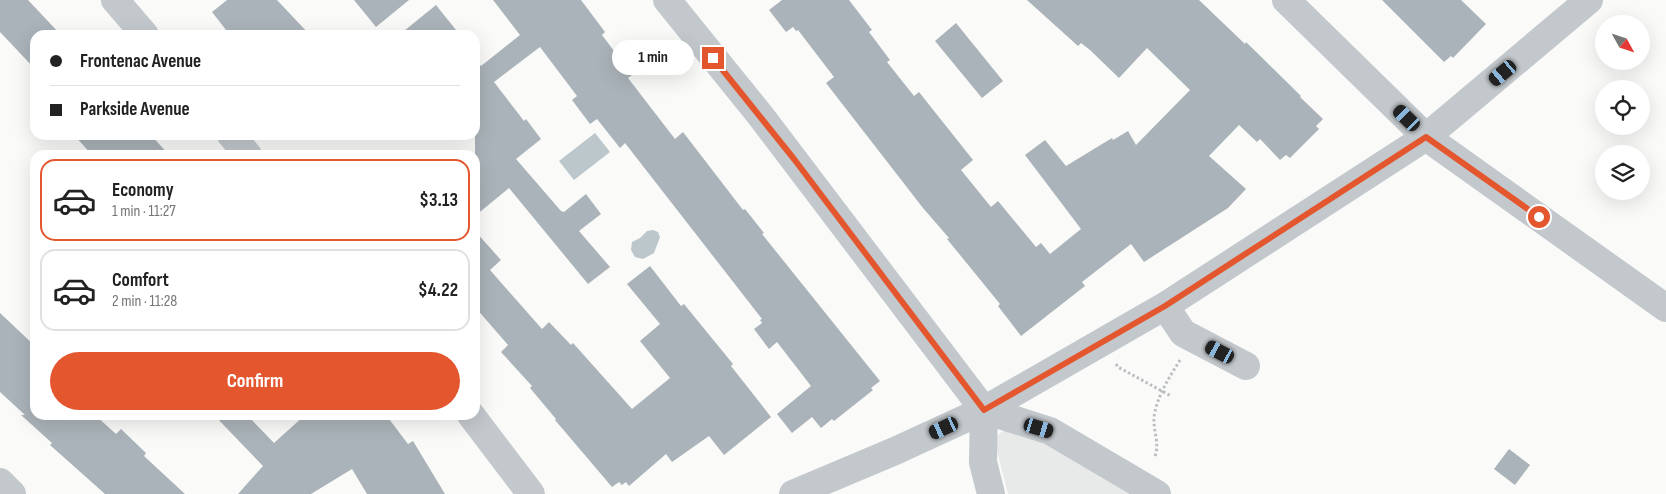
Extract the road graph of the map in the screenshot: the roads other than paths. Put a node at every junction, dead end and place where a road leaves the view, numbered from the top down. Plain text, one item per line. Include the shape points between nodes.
1 (115, 0) edge
2 (667, 0) edge
3 (1286, 0) edge
4 (1589, 0) edge
5 (141, 30) edge
6 (1426, 137) junction
7 (235, 140) edge
8 (244, 150) edge
9 (1165, 306) junction
10 (1666, 308) edge
11 (1246, 366) dead end
12 (984, 410) junction
13 (475, 420) edge
14 (0, 482) edge
15 (12, 494) edge
16 (531, 494) edge
17 (793, 494) edge
18 (991, 494) edge
19 (1157, 494) edge

1 - 5 street
2 - 12 street via 760,115
3 - 6 street
4 - 6 street
6 - 9 street
6 - 10 street
7 - 8 street
9 - 11 street via 1183,332
9 - 12 street
12 - 17 street
12 - 18 street via 983,462
12 - 19 street via 1050,431
13 - 16 street
14 - 15 street

